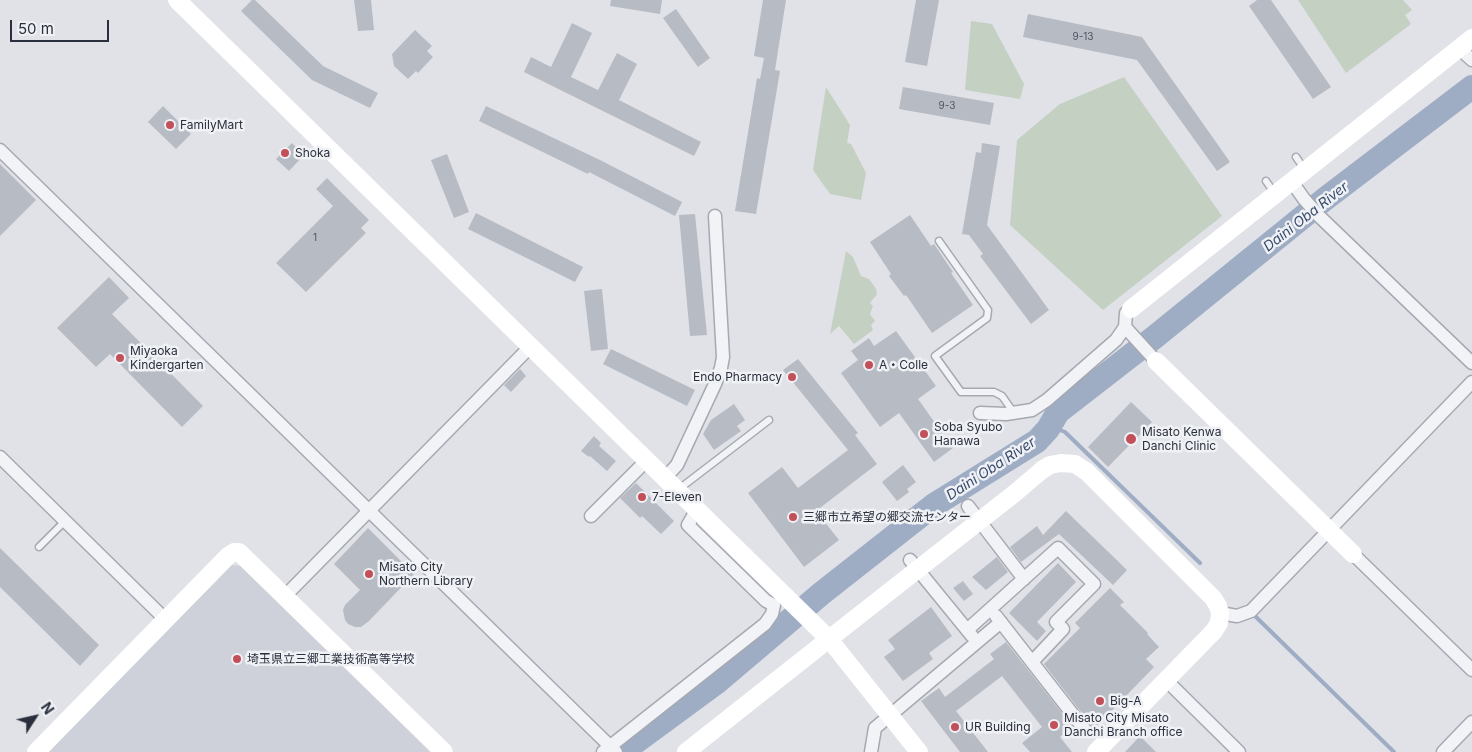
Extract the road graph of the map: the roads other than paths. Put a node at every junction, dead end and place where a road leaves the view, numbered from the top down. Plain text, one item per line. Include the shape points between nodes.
1 (177, 0) edge
2 (1468, 49) edge
3 (0, 150) edge
4 (1292, 182) junction
5 (715, 216) dead end
6 (940, 242) dead end
7 (1131, 309) joint
8 (1125, 327) junction
9 (530, 347) junction
10 (1152, 358) joint
11 (1472, 362) edge
12 (1472, 382) edge
13 (980, 413) dead end
14 (1014, 413) junction
15 (769, 420) dead end
16 (0, 457) edge
17 (647, 460) junction
18 (665, 478) junction
19 (678, 490) junction
20 (968, 506) dead end
21 (697, 509) junction
22 (369, 510) junction
23 (591, 516) dead end
24 (65, 521) junction
25 (1330, 531) junction
26 (39, 547) dead end
27 (1353, 554) joint
28 (910, 560) dead end
29 (1024, 579) junction
30 (286, 595) junction
31 (990, 609) junction
32 (1220, 613) junction
33 (166, 620) junction
34 (1001, 622) junction
35 (967, 630) junction
36 (829, 639) junction
37 (977, 642) junction
38 (1032, 662) junction
39 (1472, 670) edge
40 (1166, 680) junction
41 (1472, 722) edge
42 (1085, 730) dead end
43 (609, 750) edge
44 (36, 752) edge
45 (444, 752) edge
46 (686, 752) edge
47 (871, 752) edge
48 (919, 752) edge
49 (1096, 752) edge
50 (1239, 752) edge
51 (1443, 752) edge

1 - 9 street
2 - 4 street via 1301,164
3 - 22 street
4 - 7 street via 1271,188
4 - 11 street via 1319,216
5 - 18 street via 721,368 677,465
6 - 14 lane via 988,310 987,318 935,356 961,392 994,392 1002,396
7 - 8 street via 1126,314
8 - 10 street
8 - 14 street via 1108,348 1047,400 1032,410
9 - 17 street
9 - 22 street
10 - 25 street
12 - 25 street
13 - 14 street
15 - 19 lane
16 - 24 street
17 - 18 street
17 - 23 street
18 - 19 street
19 - 21 street
20 - 29 street
21 - 36 street
21 - 43 street via 688,525 766,601 774,605 772,614 765,624
22 - 30 street
22 - 43 street
24 - 26 lane
24 - 33 street
25 - 27 street
25 - 32 street via 1251,612 1237,616
27 - 39 street
28 - 35 street
29 - 31 street
29 - 38 street via 1058,548 1094,584 1056,622 1063,629
30 - 33 street via 245,556 234,552
30 - 45 street
31 - 34 street
31 - 35 street
32 - 36 street, bridge via 1213,598 1087,472 1075,464 1060,463 1042,470
32 - 40 street via 1214,631
33 - 44 street
34 - 37 street
34 - 38 street
35 - 37 street
36 - 46 street
36 - 48 street, bridge
37 - 47 street via 875,728
38 - 42 street
40 - 49 street
40 - 50 street
41 - 51 street

